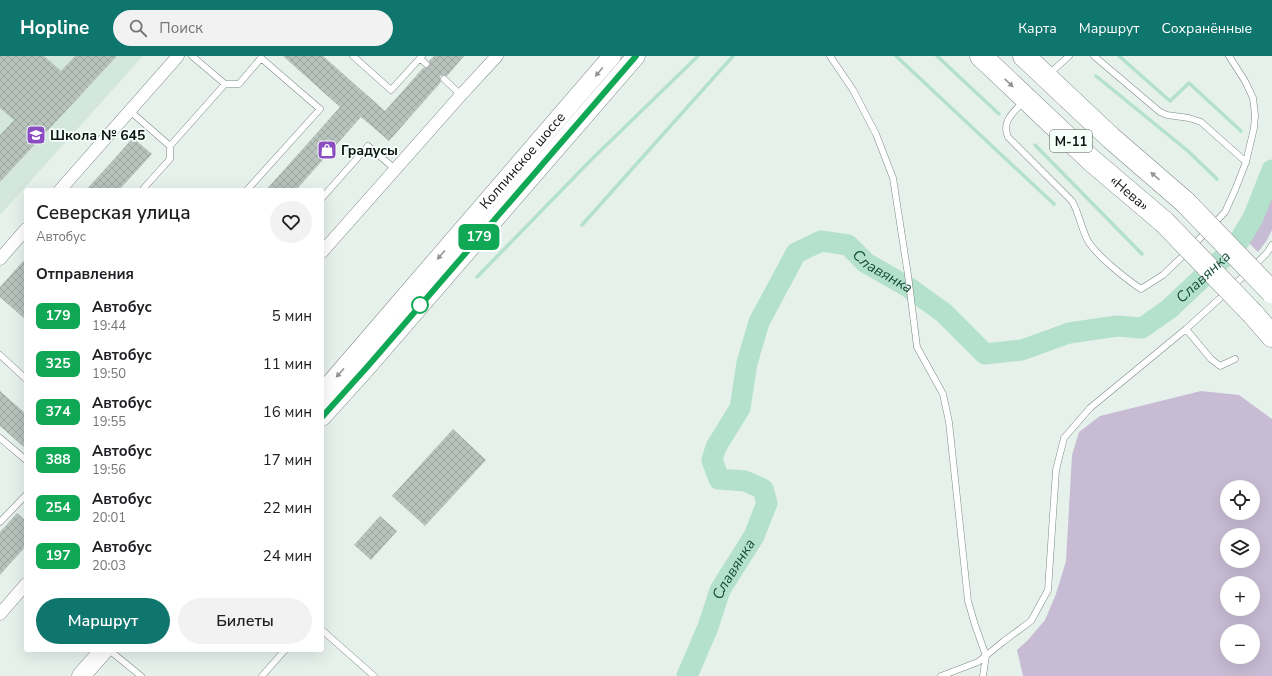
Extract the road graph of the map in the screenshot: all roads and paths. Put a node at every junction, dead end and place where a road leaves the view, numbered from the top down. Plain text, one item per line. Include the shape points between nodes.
1 (178, 56) edge
2 (192, 56) edge
3 (353, 56) edge
4 (497, 56) edge
5 (612, 56) edge
6 (636, 56) edge
7 (830, 56) edge
8 (981, 56) edge
9 (1024, 56) edge
10 (1069, 56) edge
11 (1094, 56) edge
12 (1229, 56) edge
13 (421, 57) edge
14 (426, 64) dead end
15 (1046, 77) junction
16 (444, 79) dead end
17 (225, 84) junction
18 (461, 95) junction
19 (1026, 99) junction
20 (130, 111) junction
21 (170, 146) junction
22 (1246, 162) junction
23 (395, 169) junction
24 (62, 188) edge
25 (144, 188) edge
26 (249, 188) edge
27 (324, 196) edge
28 (24, 231) edge
29 (1272, 245) edge
30 (324, 250) edge
31 (0, 259) edge
32 (1272, 292) edge
33 (1186, 329) junction
34 (1272, 336) edge
35 (0, 355) edge
36 (1235, 359) dead end
37 (24, 377) edge
38 (324, 391) edge
39 (324, 415) edge
40 (0, 438) edge
41 (24, 458) edge
42 (24, 496) edge
43 (0, 522) edge
44 (24, 586) edge
45 (0, 614) edge
46 (324, 632) edge
47 (102, 652) edge
48 (111, 652) edge
49 (283, 652) edge
50 (986, 656) junction
51 (81, 676) edge
52 (141, 676) edge
53 (262, 676) edge
54 (374, 676) edge
55 (941, 676) edge
56 (983, 676) edge

1 - 20 street
2 - 17 lane
3 - 13 lane via 392,90
4 - 18 street
5 -> 38 main road, Колпинское шоссе
6 - 39 main road, Колпинское шоссе
7 - 50 lane via 853,90 876,134 893,178 917,347 943,394 949,422 968,601
8 -> 19 highway, «Нева» / М-11
9 - 15 highway, М-11
10 - 15 lane
11 - 22 lane via 1160,112 1201,122
12 - 22 lane via 1253,98 1254,128
13 - 14 lane
32 -> 15 highway, М-11, bridge via 1185,202
16 - 18 lane
17 - 21 lane
17 - 26 lane via 239,84 261,58 320,109
18 - 23 street
19 - 22 lane via 1008,120 1008,137 1072,200 1084,233 1096,251 1141,289 1163,275 1225,212
19 - 34 highway, «Нева» / М-11, bridge via 1091,160 1164,222
20 - 21 lane
20 - 24 street
21 - 25 lane via 170,159
23 - 27 lane via 368,146
23 - 30 street
28 - 31 street
29 - 33 lane via 1267,253
33 - 36 lane via 1220,366
33 - 50 lane via 1090,408 1064,438 1056,470 1048,590 1031,621
35 - 37 lane
40 - 41 lane
42 - 43 lane
44 - 45 street
46 - 54 lane
47 - 51 main road
48 - 52 lane
49 - 53 lane
50 - 55 lane via 978,662
50 - 56 lane

